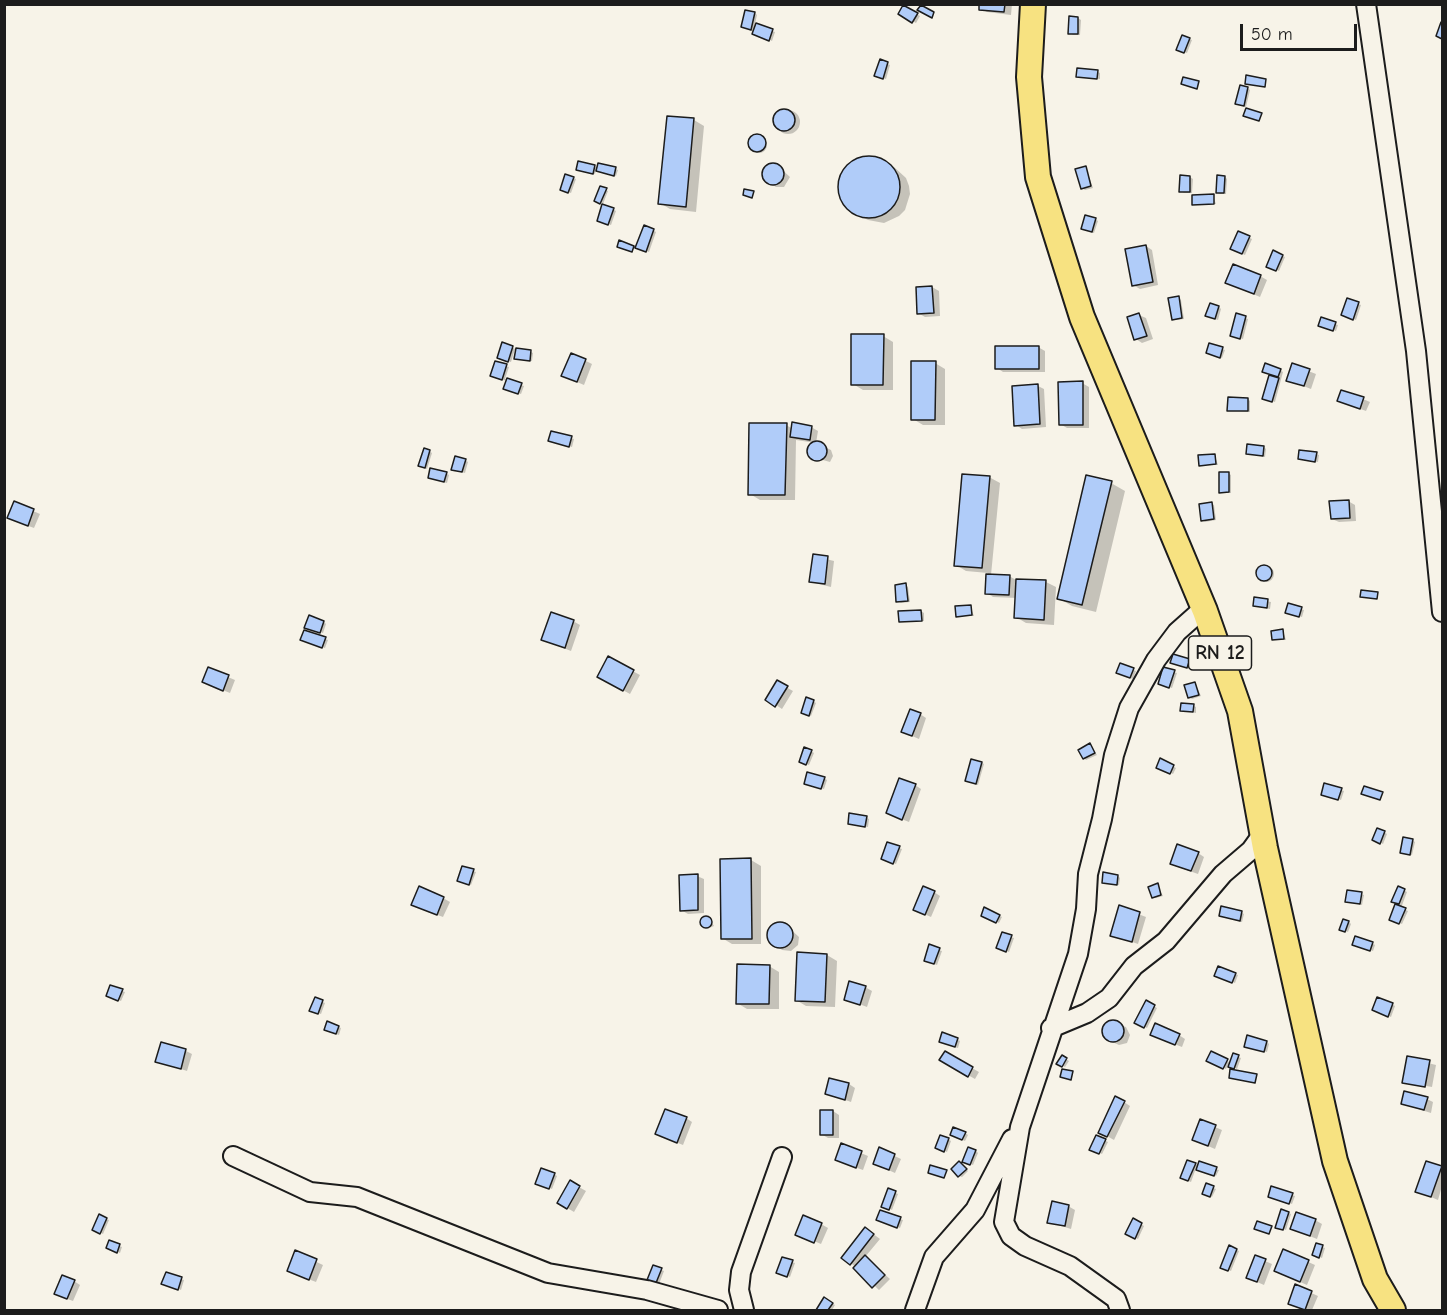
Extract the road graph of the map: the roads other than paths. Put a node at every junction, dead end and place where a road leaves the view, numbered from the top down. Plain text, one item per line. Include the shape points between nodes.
1 (1033, 4) edge
2 (1366, 4) edge
3 (1204, 608) junction
4 (1443, 612) edge
5 (1264, 832) junction
6 (1051, 1028) junction
7 (1020, 1127) junction
8 (233, 1156) dead end
9 (782, 1157) dead end
10 (718, 1311) edge
11 (744, 1311) edge
12 (915, 1311) edge
13 (1119, 1311) edge
14 (1393, 1311) edge

1 - 3 main road, RN 12 via 1029,77 1038,177 1082,317
2 - 4 street via 1416,351
3 - 5 main road, RN 12 via 1240,711
3 - 6 street via 1177,632 1129,708 1113,755 1088,874 1078,954
5 - 6 street via 1166,941 1134,966 1109,998 1087,1013
5 - 14 main road, RN 12 via 1335,1161 1375,1279
6 - 7 street
7 - 12 street via 975,1210 934,1257
7 - 13 street via 1004,1222 1011,1236 1070,1266 1116,1299
8 - 10 street via 310,1192 357,1197 548,1273 647,1290
9 - 11 street via 741,1272 739,1290

